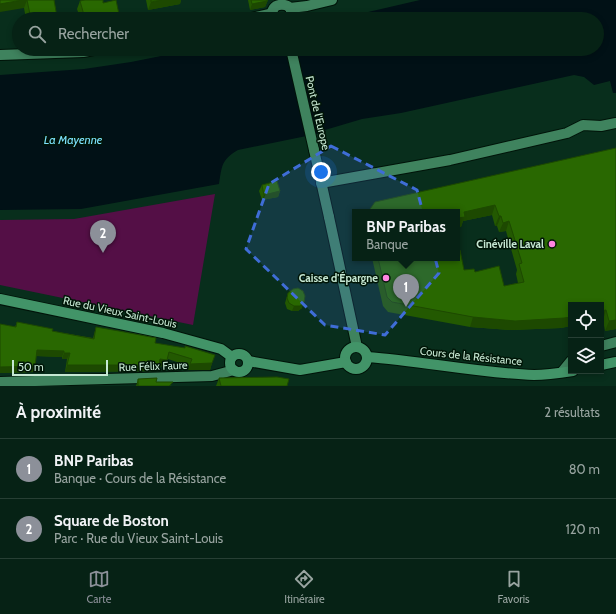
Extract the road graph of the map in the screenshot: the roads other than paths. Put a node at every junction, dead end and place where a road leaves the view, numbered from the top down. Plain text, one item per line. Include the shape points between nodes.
1 (332, 0) edge
2 (279, 2) edge
3 (290, 8) junction
4 (274, 12) edge
5 (291, 12) edge
6 (0, 55) edge
7 (12, 55) edge
8 (293, 56) edge
9 (616, 123) edge
10 (321, 183) junction
11 (0, 298) edge
12 (616, 342) edge
13 (604, 345) edge
14 (357, 347) junction
15 (232, 357) junction
16 (367, 358) junction
17 (248, 361) junction
18 (346, 362) junction
19 (616, 362) edge
20 (604, 364) edge
21 (568, 365) edge
22 (234, 370) junction
23 (568, 371) edge
24 (562, 372) junction
25 (0, 382) edge

1 - 3 street
2 - 3 street
2 - 4 street
3 - 5 street
6 - 7 street
8 - 10 street, Pont de l'Europe
9 - 10 street via 601,126 583,125 566,133 450,160
10 - 14 street
11 - 15 main road, Rue du Vieux Saint-Louis via 163,333 221,349
12 - 13 street
14 - 16 main road via 365,352
14 - 18 main road via 347,352
15 - 17 main road via 239,354 245,356
15 - 22 main road via 230,363
16 - 18 main road via 360,368 353,368
16 - 24 main road, Cours de la Résistance via 392,359 480,372 534,375
17 - 18 main road via 300,370
17 - 22 main road via 245,369 240,372
19 - 20 main road
21 - 24 street
22 - 25 street, Rue Félix Faure via 212,376
23 - 24 main road, Cours de la Résistance

